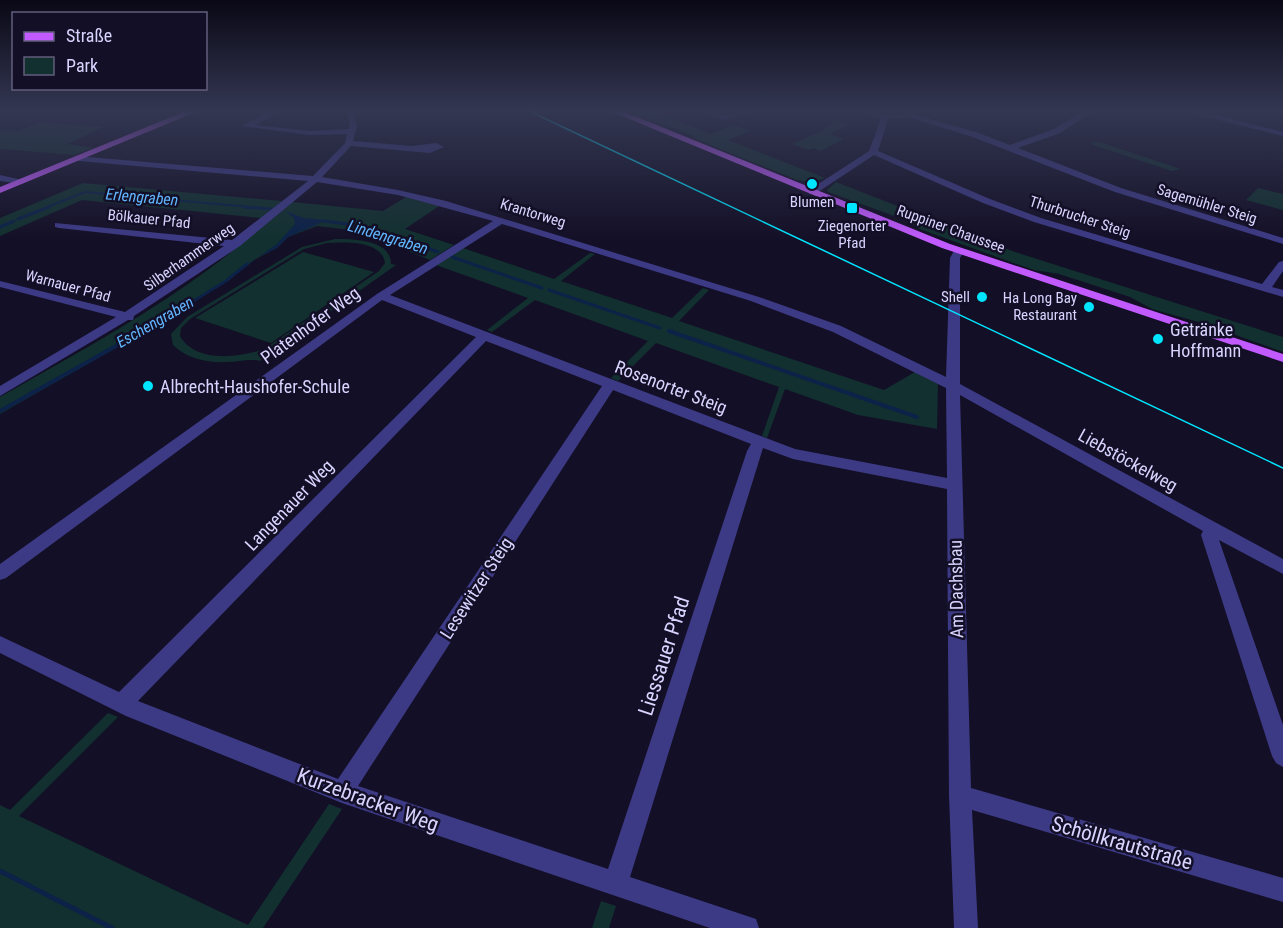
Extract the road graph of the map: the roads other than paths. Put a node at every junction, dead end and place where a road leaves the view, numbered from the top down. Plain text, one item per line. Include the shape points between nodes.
1 (88, 154) edge
2 (340, 154) edge
3 (720, 154) edge
4 (869, 154) edge
5 (879, 154) edge
6 (1027, 154) edge
7 (79, 158) junction
8 (0, 178) edge
9 (315, 180) junction
10 (22, 181) junction
11 (0, 190) edge
12 (812, 192) junction
13 (500, 221) junction
14 (59, 225) dead end
15 (1283, 241) edge
16 (236, 244) junction
17 (959, 251) junction
18 (1283, 264) edge
19 (0, 284) edge
20 (1265, 288) junction
21 (1283, 294) edge
22 (381, 296) junction
23 (129, 317) junction
24 (485, 335) junction
25 (1283, 358) edge
26 (610, 384) junction
27 (955, 387) junction
28 (0, 392) edge
29 (760, 442) junction
30 (955, 485) junction
31 (1215, 530) junction
32 (1283, 567) edge
33 (0, 573) edge
34 (0, 644) edge
35 (122, 704) junction
36 (1283, 756) edge
37 (342, 792) junction
38 (960, 796) junction
39 (615, 885) junction
40 (1283, 890) edge
41 (747, 928) edge
42 (966, 928) edge

1 - 7 main road
2 - 9 street, Silberhammerweg
3 - 12 main road, Ruppiner Chaussee
4 - 12 street
5 - 20 street, Thurbrucher Steig via 1024,215
6 - 15 street, Sagemühler Steig via 1118,190
7 - 9 street, Krantorweg
7 - 10 main road
8 - 10 street
9 - 13 street, Krantorweg via 398,192
9 - 16 street, Silberhammerweg
10 - 11 main road
12 - 17 main road, Ruppiner Chaussee
13 - 22 street, Platenhofer Weg
13 - 27 street, Krantorweg via 808,318
14 - 16 street, Bölkauer Pfad
16 - 23 street, Silberhammerweg
17 - 25 main road, Ruppiner Chaussee
17 - 27 street, Am Dachsbau via 955,258 952,331
18 - 20 street
19 - 23 street, Warnauer Pfad
20 - 21 street, Thurbrucher Steig
22 - 24 street, Rosenorter Steig
22 - 33 street, Platenhofer Weg
23 - 28 street, Silberhammerweg
24 - 26 street, Rosenorter Steig
24 - 35 street, Langenauer Weg
26 - 29 street, Rosenorter Steig
26 - 37 street, Lesewitzer Steig
27 - 30 street, Am Dachsbau
27 - 31 street, Liebstöckelweg
29 - 30 street, Rosenorter Steig via 793,454
29 - 39 street, Liessauer Pfad
30 - 38 street, Am Dachsbau
31 - 32 street, Liebstöckelweg
31 - 36 street via 1209,535 1215,555
34 - 35 street, Kurzebracker Weg
35 - 37 street, Kurzebracker Weg
37 - 39 street, Kurzebracker Weg
38 - 40 street, Schöllkrautstraße
38 - 42 street, Am Dachsbau
39 - 41 street, Kurzebracker Weg

